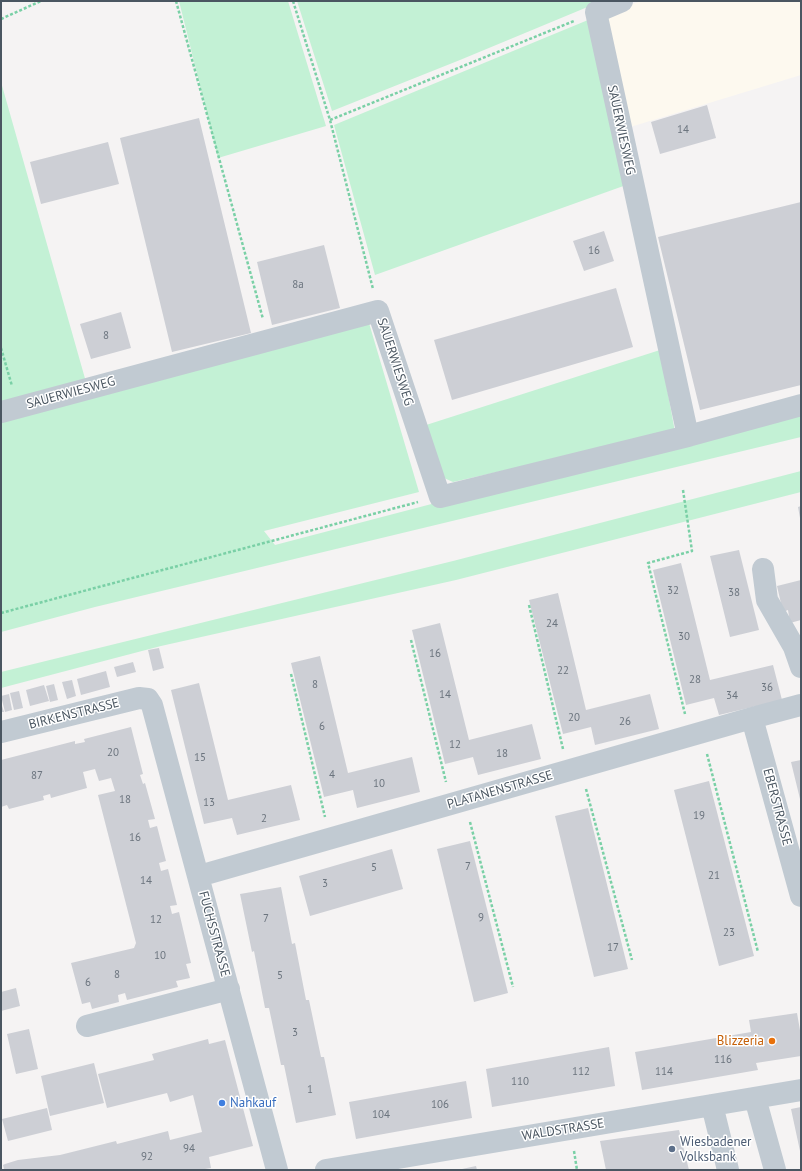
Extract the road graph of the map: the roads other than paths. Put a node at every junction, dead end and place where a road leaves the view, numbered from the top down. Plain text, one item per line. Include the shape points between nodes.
1 (622, 1) edge
2 (801, 405) edge
3 (9, 410) edge
4 (688, 436) junction
5 (763, 569) dead end
6 (801, 668) edge
7 (148, 699) joint
8 (801, 705) edge
9 (752, 718) junction
10 (1, 732) edge
11 (793, 833) edge
12 (198, 876) junction
13 (801, 896) edge
14 (229, 989) junction
15 (87, 1026) dead end
16 (801, 1090) edge
17 (755, 1098) junction
18 (712, 1105) junction
19 (277, 1170) edge
20 (326, 1170) edge
21 (728, 1170) edge
22 (775, 1170) edge

1 - 4 street, SAUERWIESWEG via 596,12
2 - 4 street
3 - 4 street, SAUERWIESWEG via 378,311 440,497
5 - 6 street via 767,600 794,647
7 - 10 street, BIRKENSTRASSE via 139,698
7 - 12 street, FUCHSSTRASSE via 152,705
8 - 9 street, PLATANENSTRASSE
9 - 11 street, EBERSTRASSE
9 - 12 street, PLATANENSTRASSE
11 - 13 street, EBERSTRASSE
12 - 14 street, FUCHSSTRASSE
14 - 15 street
14 - 19 street, FUCHSSTRASSE
16 - 17 street, WALDSTRASSE
17 - 18 street, WALDSTRASSE
17 - 22 street
18 - 20 street, WALDSTRASSE
18 - 21 street

